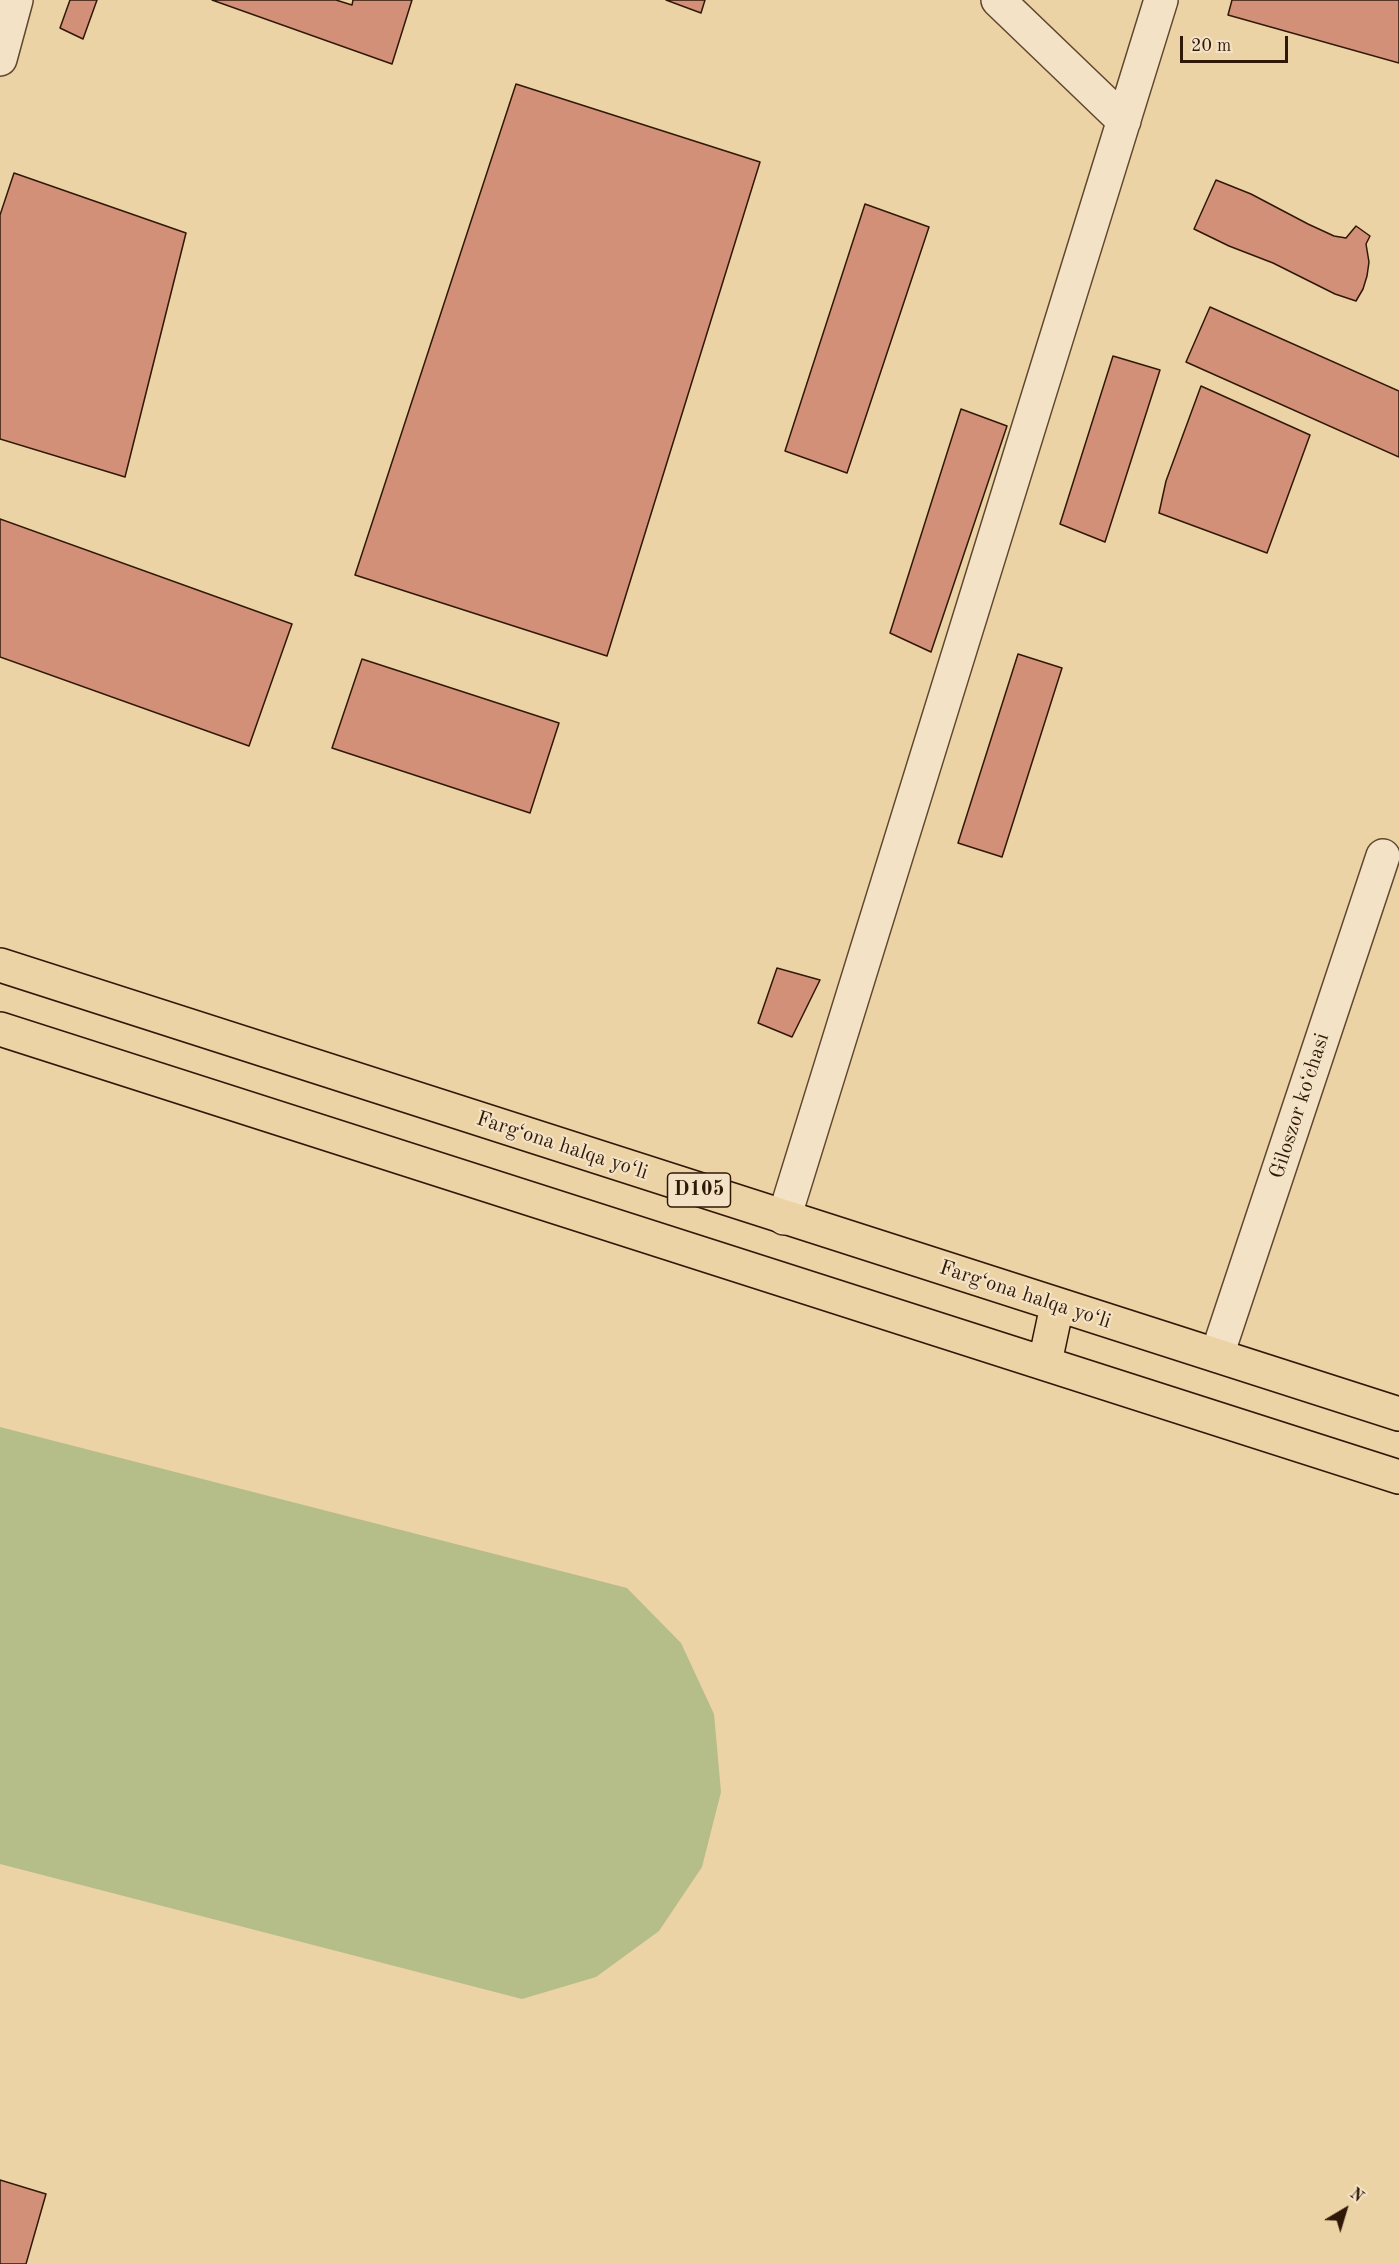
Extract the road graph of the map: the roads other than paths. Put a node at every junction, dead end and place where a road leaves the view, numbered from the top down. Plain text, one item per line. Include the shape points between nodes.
1 (998, 0) edge
2 (1161, 0) edge
3 (10, 3) edge
4 (0, 59) edge
5 (1124, 121) junction
6 (1383, 856) dead end
7 (0, 965) edge
8 (0, 1029) edge
9 (784, 1218) junction
10 (1057, 1306) junction
11 (1216, 1355) junction
12 (1045, 1362) junction
13 (1399, 1414) edge
14 (1399, 1477) edge

1 - 5 street
2 - 5 street
3 - 4 street
5 - 9 street
6 - 11 street, Giloszor koʻchasi
7 - 9 highway, Farg‘ona halqa yo‘li / D105
8 - 12 highway
9 - 10 highway, Farg‘ona halqa yo‘li / D105
10 - 11 highway, Farg‘ona halqa yo‘li / D105
10 - 12 highway
11 - 13 highway, Farg‘ona halqa yo‘li / D105
12 - 14 highway

